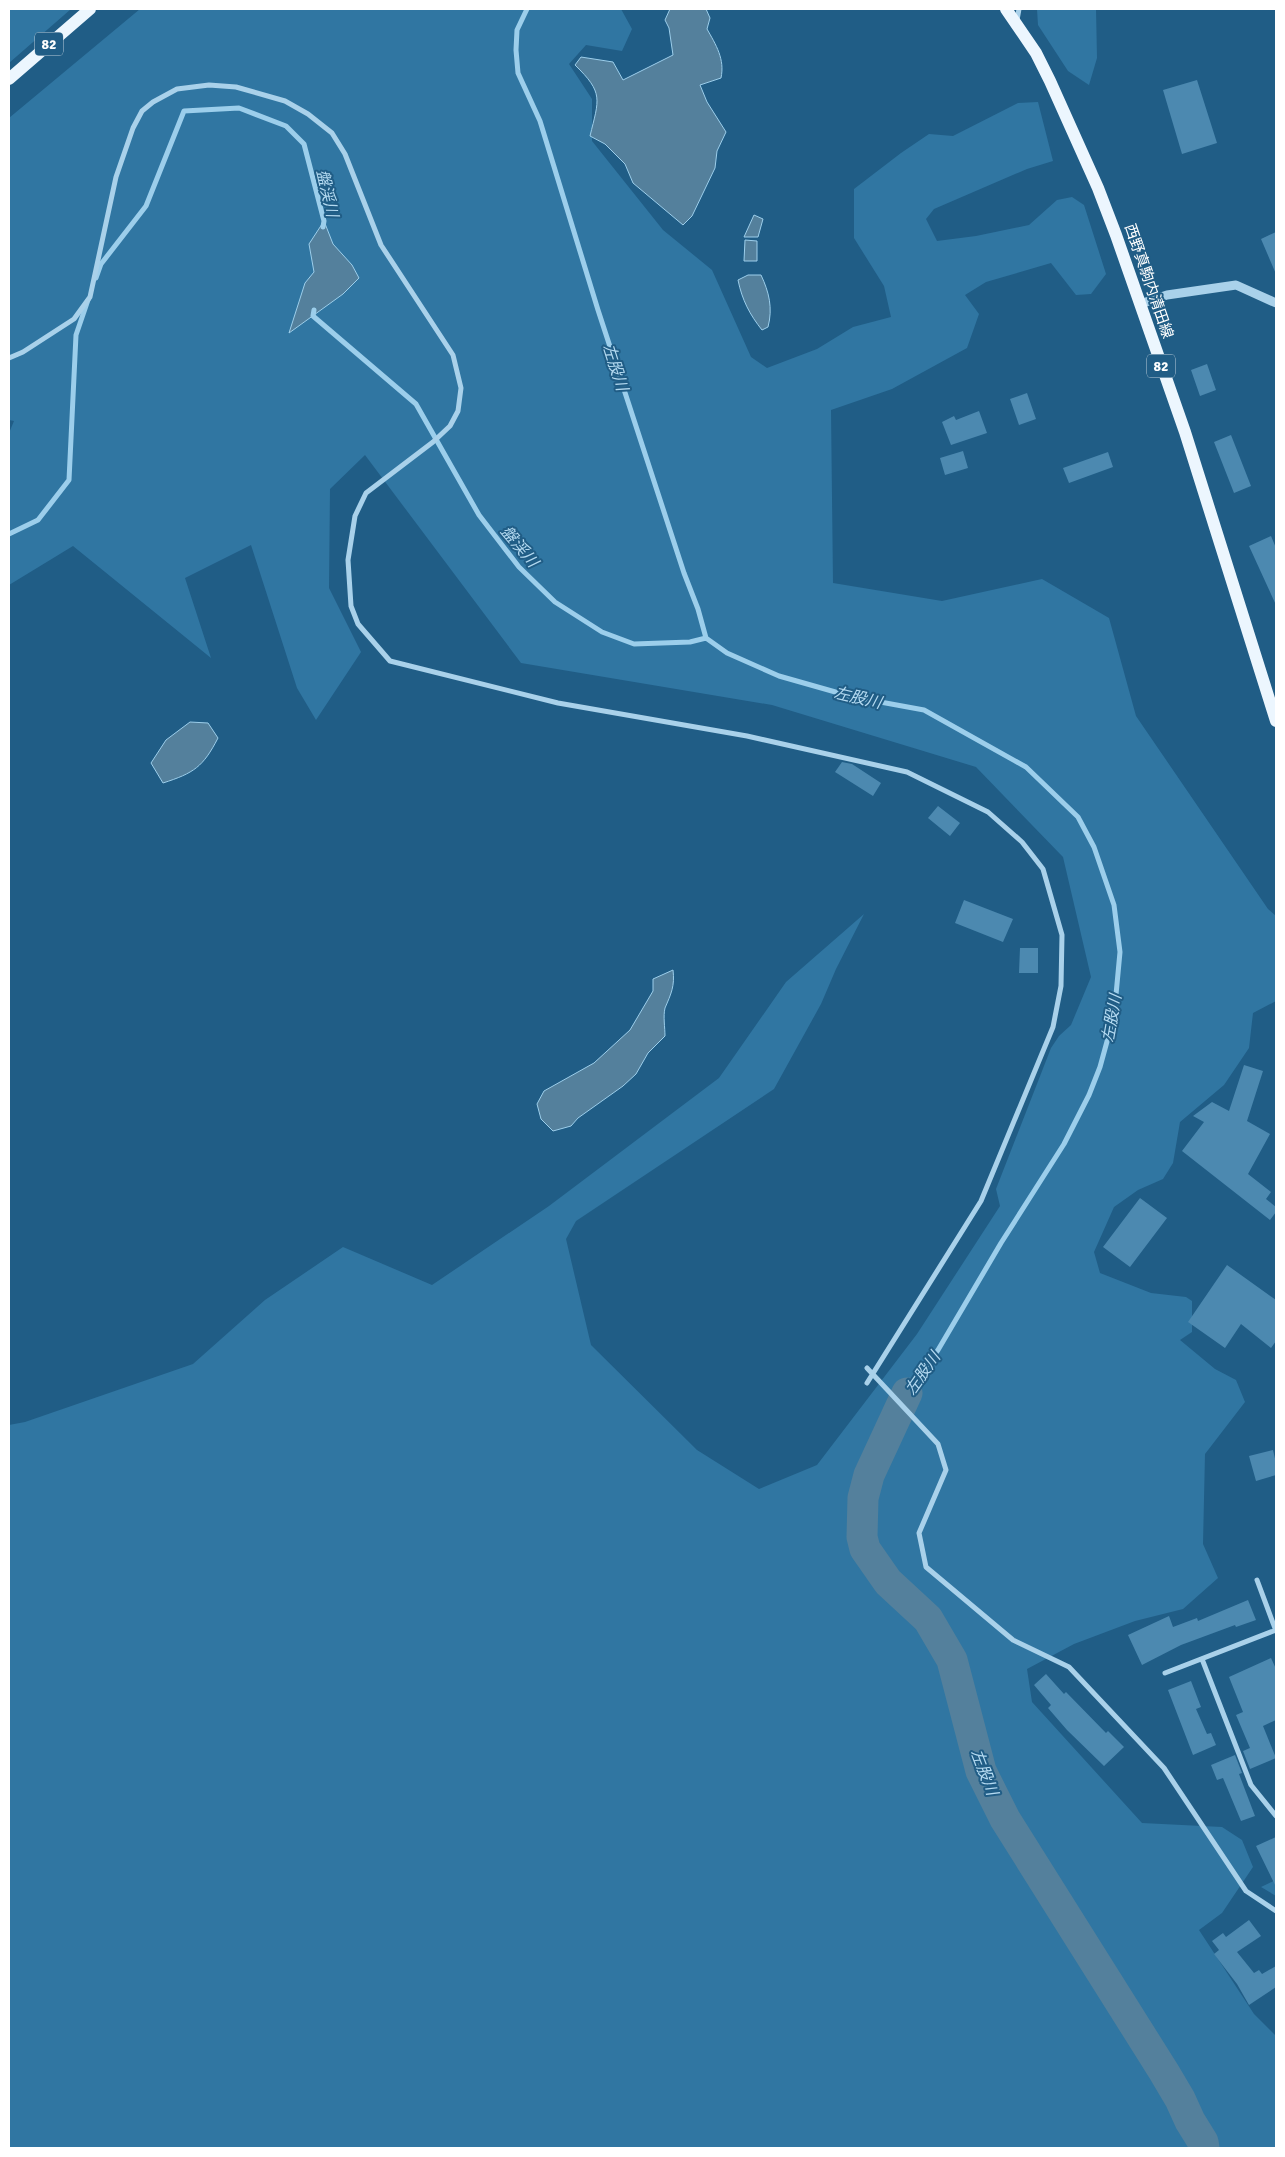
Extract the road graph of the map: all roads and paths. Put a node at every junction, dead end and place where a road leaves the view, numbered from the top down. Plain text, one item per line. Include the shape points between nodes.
1 (90, 9) edge
2 (1006, 9) edge
3 (1019, 9) edge
4 (1017, 23) junction
5 (9, 80) edge
6 (1276, 302) edge
7 (1140, 304) junction
8 (9, 358) edge
9 (1276, 721) edge
10 (867, 1368) dead end
11 (867, 1383) dead end
12 (1257, 1580) dead end
13 (1276, 1630) edge
14 (1202, 1659) junction
15 (1165, 1673) dead end
16 (1276, 1816) edge
17 (1276, 1911) edge

1 - 5 main road, 82
2 - 4 main road, 西野真駒内清田線 / 82
3 - 4 street
4 - 7 main road, 西野真駒内清田線 / 82 via 1047,74 1080,147
6 - 7 street via 1236,285 1167,295
7 - 9 main road, 西野真駒内清田線 / 82 via 1185,432
8 - 11 street via 24,352 74,318 90,298 116,177 142,111 177,89 209,85 236,87 285,101 332,133 345,154 381,245 454,355 461,388 458,411 450,426 366,494 355,516 348,560 351,606 358,624 390,661 558,703 748,736 907,772 988,812 1022,842 1043,869 1062,935 1061,986 1053,1027 981,1201
10 - 17 street via 938,1444 946,1470 919,1533 926,1567 1013,1640 1069,1667 1164,1768 1246,1891
12 - 13 street
13 - 14 street
14 - 15 street
14 - 16 street via 1252,1785

